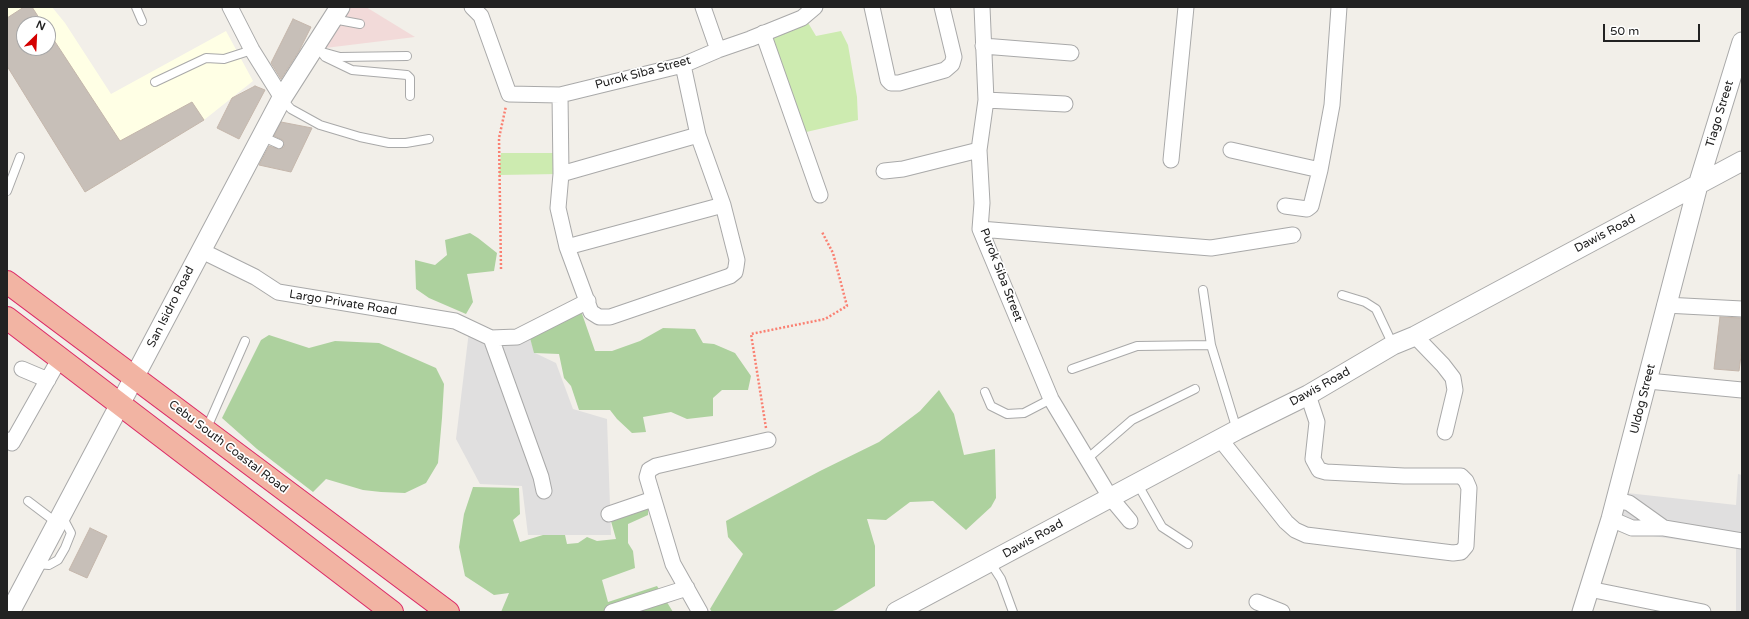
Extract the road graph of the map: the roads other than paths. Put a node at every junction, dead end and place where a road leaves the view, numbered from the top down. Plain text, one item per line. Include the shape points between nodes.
1 (136, 7) edge
2 (230, 7) edge
3 (472, 7) edge
4 (704, 7) edge
5 (815, 7) edge
6 (872, 7) edge
7 (942, 7) edge
8 (982, 7) edge
9 (1186, 7) edge
10 (1339, 7) edge
11 (336, 13) edge
12 (142, 21) dead end
13 (360, 24) dead end
14 (763, 33) junction
15 (1742, 42) edge
16 (983, 46) junction
17 (252, 50) junction
18 (317, 50) junction
19 (718, 50) junction
20 (1071, 53) dead end
21 (407, 56) dead end
22 (683, 65) junction
23 (155, 82) dead end
24 (560, 95) junction
25 (410, 96) dead end
26 (282, 98) junction
27 (986, 100) junction
28 (1065, 104) dead end
29 (698, 135) junction
30 (261, 136) junction
31 (429, 139) dead end
32 (279, 144) dead end
33 (979, 150) junction
34 (1231, 150) dead end
35 (20, 157) dead end
36 (1171, 160) dead end
37 (1742, 161) edge
38 (1320, 170) junction
39 (884, 171) dead end
40 (561, 174) junction
41 (1698, 185) junction
42 (7, 191) edge
43 (820, 195) dead end
44 (723, 205) junction
45 (1285, 206) dead end
46 (980, 229) junction
47 (1293, 235) dead end
48 (567, 247) junction
49 (200, 250) junction
50 (7, 282) edge
51 (1203, 290) dead end
52 (1342, 295) dead end
53 (588, 301) junction
54 (1666, 306) junction
55 (1742, 309) edge
56 (7, 318) edge
57 (1415, 336) junction
58 (491, 338) junction
59 (245, 341) dead end
60 (1393, 344) junction
61 (1211, 345) junction
62 (60, 358) junction
63 (22, 369) dead end
64 (1072, 369) dead end
65 (134, 377) junction
66 (48, 380) junction
67 (1648, 381) junction
68 (1195, 388) dead end
69 (1742, 390) edge
70 (985, 392) dead end
71 (1308, 395) junction
72 (1052, 399) junction
73 (120, 404) junction
74 (206, 430) junction
75 (1237, 430) junction
76 (1445, 432) dead end
77 (1220, 439) junction
78 (7, 440) edge
79 (768, 440) road end
80 (1087, 459) junction
81 (1137, 483) junction
82 (544, 491) dead end
83 (1110, 497) junction
84 (653, 499) junction
85 (1616, 500) junction
86 (28, 501) dead end
87 (609, 514) dead end
88 (59, 519) junction
89 (1611, 519) junction
90 (1130, 521) dead end
91 (1664, 528) junction
92 (1742, 542) edge
93 (1188, 544) dead end
94 (990, 562) junction
95 (687, 588) junction
96 (1589, 589) junction
97 (1257, 602) dead end
98 (10, 607) edge
99 (392, 612) edge
100 (448, 612) edge
101 (612, 612) edge
102 (700, 612) edge
103 (896, 612) edge
104 (1013, 612) edge
105 (1282, 612) edge
106 (1582, 612) edge
107 (1703, 612) edge

1 - 12 lane
2 - 17 street
3 - 24 street, Purok Siba Street via 481,16 509,93
4 - 19 street
5 - 14 street, Purok Siba Street via 802,18
6 - 7 street via 888,80 899,83 945,70 952,64 954,56
8 - 16 street, Purok Siba Street
9 - 36 street
10 - 38 street via 1332,105
11 - 13 lane
11 - 18 street, San Isidro Road
14 - 19 street, Purok Siba Street
14 - 43 street
15 - 41 street, Tiago Street
16 - 20 street
16 - 27 street, Purok Siba Street
17 - 23 lane via 224,59 206,58
17 - 26 street
18 - 21 lane via 340,57
18 - 25 lane via 325,57 352,70 407,75 410,78
18 - 26 street, San Isidro Road
19 - 22 street, Purok Siba Street
22 - 24 street, Purok Siba Street
22 - 29 street
24 - 40 street
26 - 30 street, San Isidro Road
26 - 31 lane via 291,109 320,126 389,143
27 - 28 street
27 - 33 street, Purok Siba Street
29 - 40 street
29 - 44 street
30 - 32 lane
30 - 49 street, San Isidro Road
33 - 39 street via 903,169
33 - 46 street, Purok Siba Street via 982,203
34 - 38 street
35 - 42 lane
37 - 41 street, Dawis Road
38 - 45 street via 1310,208
40 - 48 street via 558,208
41 - 54 street, Uldog Street
41 - 57 street, Dawis Road
44 - 48 street
44 - 53 street via 737,260 735,272 730,276 610,317 595,315 591,312
46 - 47 street via 1211,248
46 - 72 street, Purok Siba Street
48 - 53 street
49 - 58 street, Largo Private Road via 255,277 278,292 455,321
49 - 65 street, San Isidro Road
50 - 65 highway, Cebu South Coastal Road
51 - 61 lane
52 - 60 lane via 1365,302 1376,309
53 - 58 street, Largo Private Road via 517,337
54 - 55 street
54 - 67 street, Uldog Street
56 - 62 highway
57 - 60 street, Dawis Road
57 - 76 street via 1453,378 1455,390
58 - 82 street via 541,476
59 - 74 lane
60 - 71 street, Dawis Road
61 - 64 lane via 1137,346
61 - 75 lane
62 - 66 street
62 - 73 highway
63 - 66 street
65 - 73 street, San Isidro Road
65 - 74 highway, Cebu South Coastal Road
66 - 78 street via 12,443
67 - 69 street
67 - 85 street, Uldog Street
68 - 80 lane via 1132,420
70 - 72 lane via 991,406 1007,414 1024,413
71 - 75 street, Dawis Road
71 - 77 street via 1317,422 1313,459 1319,470 1404,476 1461,476 1466,480 1469,488 1466,546 1461,552 1306,535 1295,530
72 - 80 street, Purok Siba Street
73 - 88 street, San Isidro Road
73 - 99 highway
74 - 100 highway, Cebu South Coastal Road
75 - 77 street, Dawis Road
77 - 81 street, Dawis Road
79 - 84 street via 656,466 649,470 647,477
80 - 83 street, Purok Siba Street
81 - 83 street, Dawis Road
81 - 93 lane via 1162,527
83 - 90 street, Purok Siba Street
83 - 94 street, Dawis Road
84 - 87 street
84 - 95 street via 673,564
85 - 89 street, Uldog Street
85 - 91 street via 1629,503
86 - 88 lane
88 - 98 street, San Isidro Road
89 - 91 street via 1632,528
89 - 96 street, Uldog Street
91 - 92 street
94 - 103 street, Dawis Road
94 - 104 lane via 1001,579
95 - 101 street
95 - 102 street
96 - 106 street, Uldog Street
96 - 107 street
97 - 105 street

